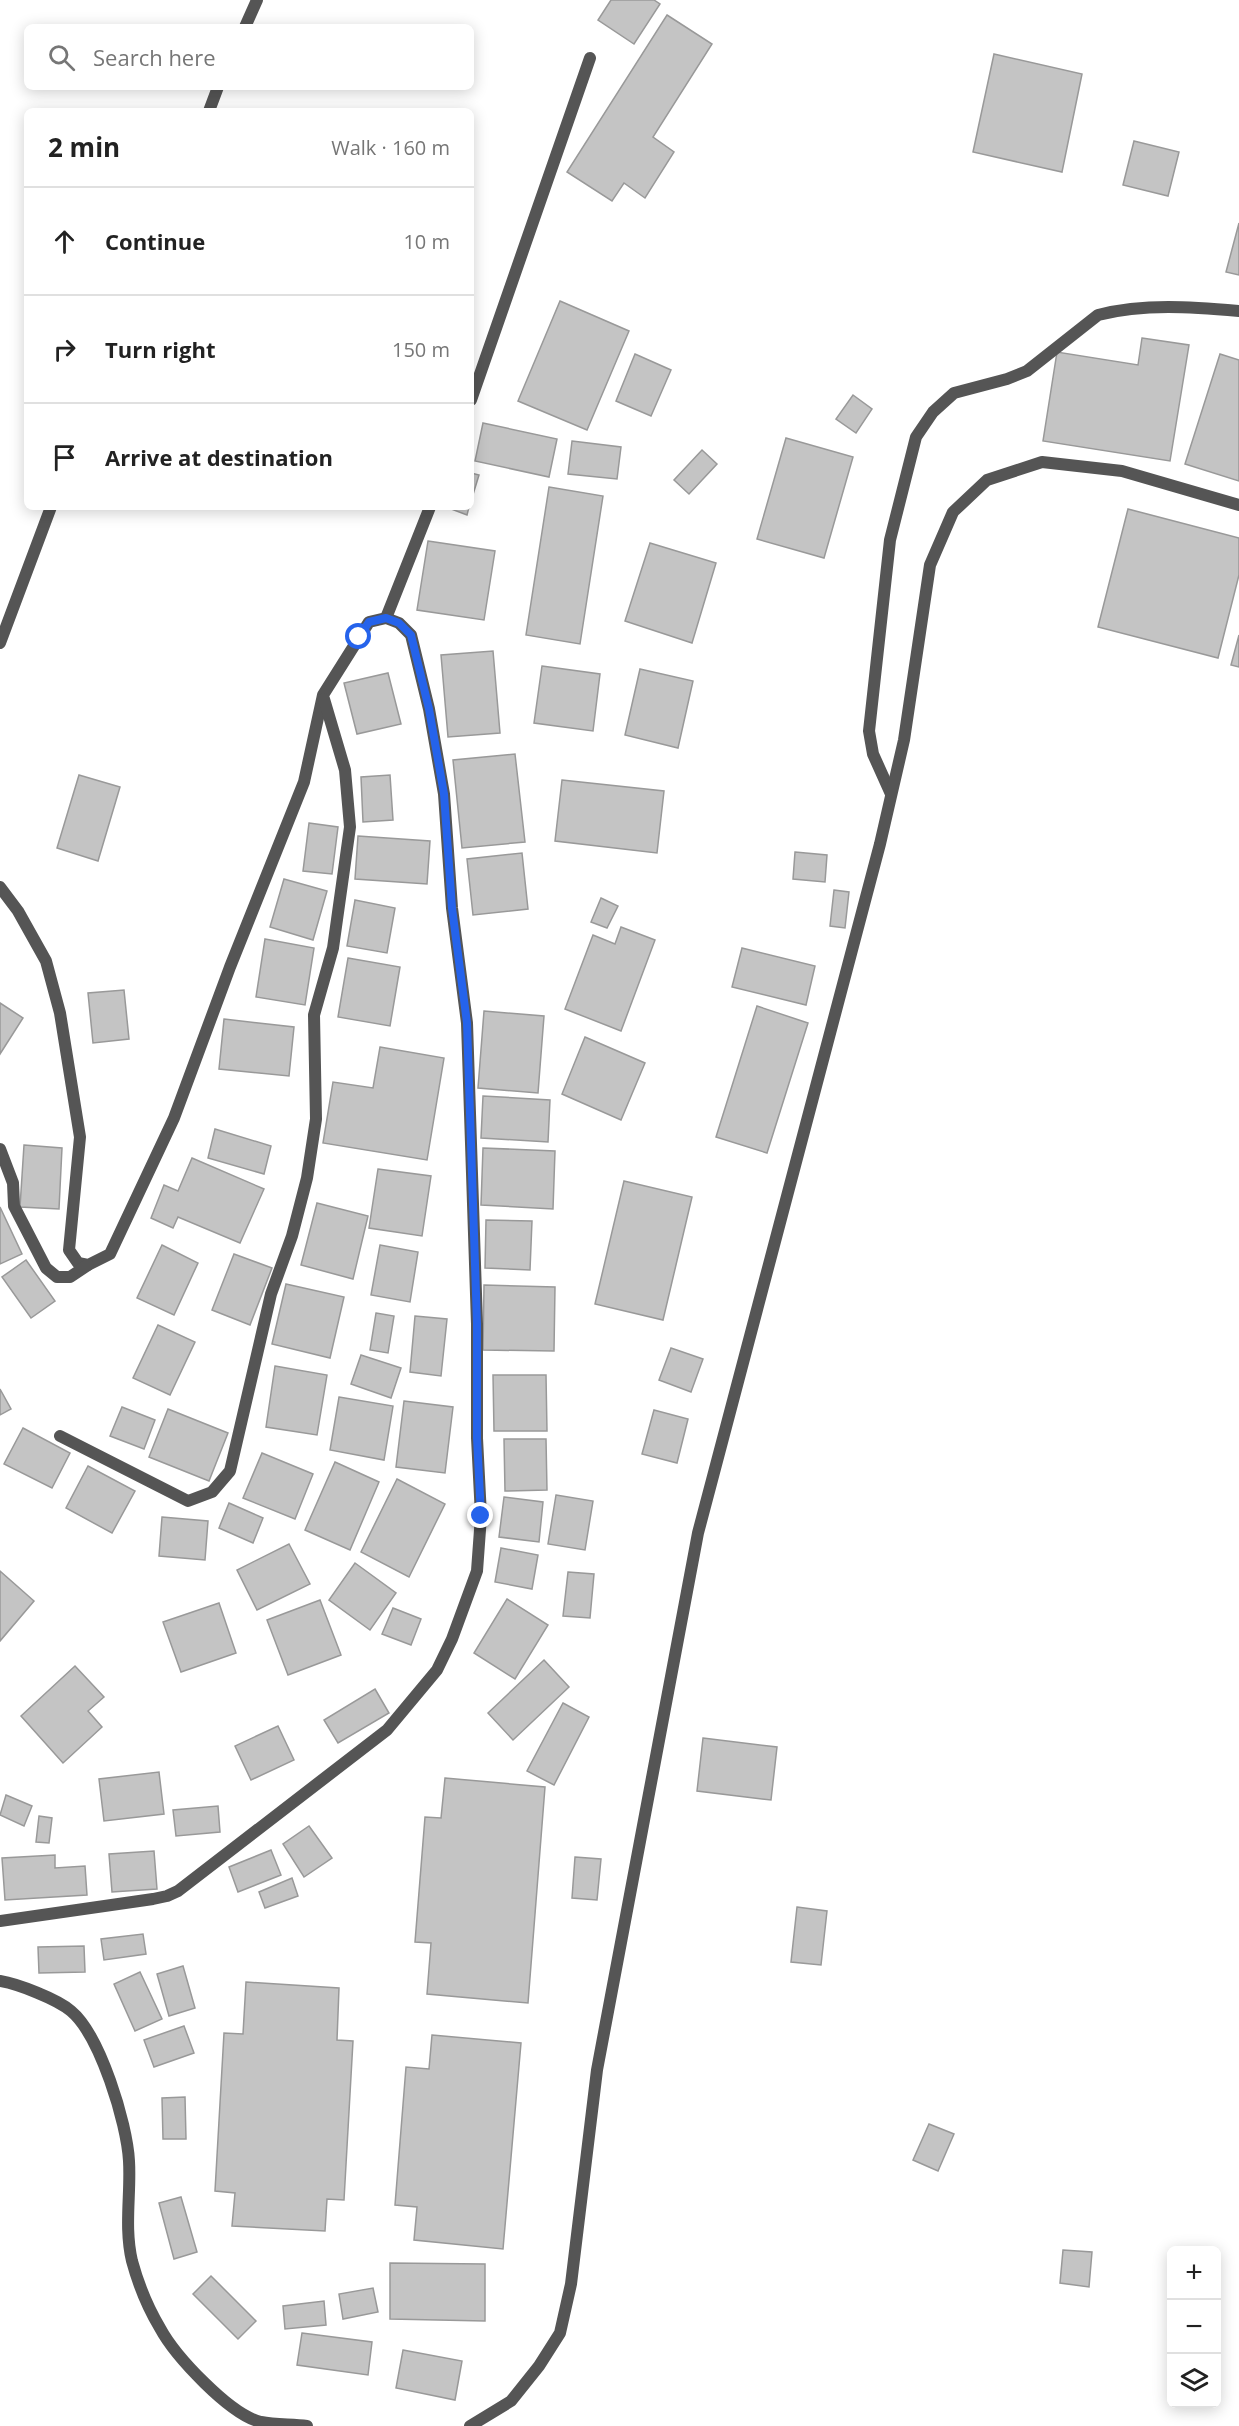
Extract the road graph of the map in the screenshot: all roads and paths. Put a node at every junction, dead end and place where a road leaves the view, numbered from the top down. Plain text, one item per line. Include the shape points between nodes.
1 (257, 0) edge
2 (246, 24) edge
3 (590, 58) dead end
4 (217, 90) edge
5 (209, 108) edge
6 (1239, 311) edge
7 (474, 391) edge
8 (1239, 504) edge
9 (50, 510) edge
10 (429, 510) edge
11 (386, 618) junction
12 (0, 643) edge
13 (323, 695) junction
14 (891, 794) junction
15 (0, 887) edge
16 (0, 1149) edge
17 (88, 1265) junction
18 (60, 1436) dead end
19 (0, 1921) edge
20 (0, 1981) edge
21 (307, 2426) edge
22 (470, 2426) edge

1 - 2 street
3 - 7 street
4 - 5 street
6 - 14 street via 1183,306 1098,315 1027,371 954,393 933,411 916,437 905,476 890,540 881,610 870,741
8 - 14 street via 1122,471 1042,462 987,480 953,512 930,565 904,740
9 - 12 street
10 - 11 street
11 - 13 street via 373,620 365,627
11 - 19 street via 399,623 411,635 429,709 444,794 452,908 467,1023 481,1516 477,1572 437,1670 387,1730 178,1891 153,1899
13 - 17 street via 304,782 174,1118 110,1254
13 - 18 street via 345,770 350,827 333,948 314,1015 316,1119 307,1178 271,1294 230,1471 212,1492 188,1501
14 - 22 street via 698,1533 597,2070 571,2284 560,2333 511,2401
15 - 17 street via 46,961 60,1013 80,1137 69,1250 78,1263
16 - 17 street via 13,1184 14,1206 46,1268 57,1277 70,1277
20 - 21 street via 71,2011 87,2033 115,2091 129,2160 127,2218 132,2261 160,2329 194,2371 232,2408 261,2422

